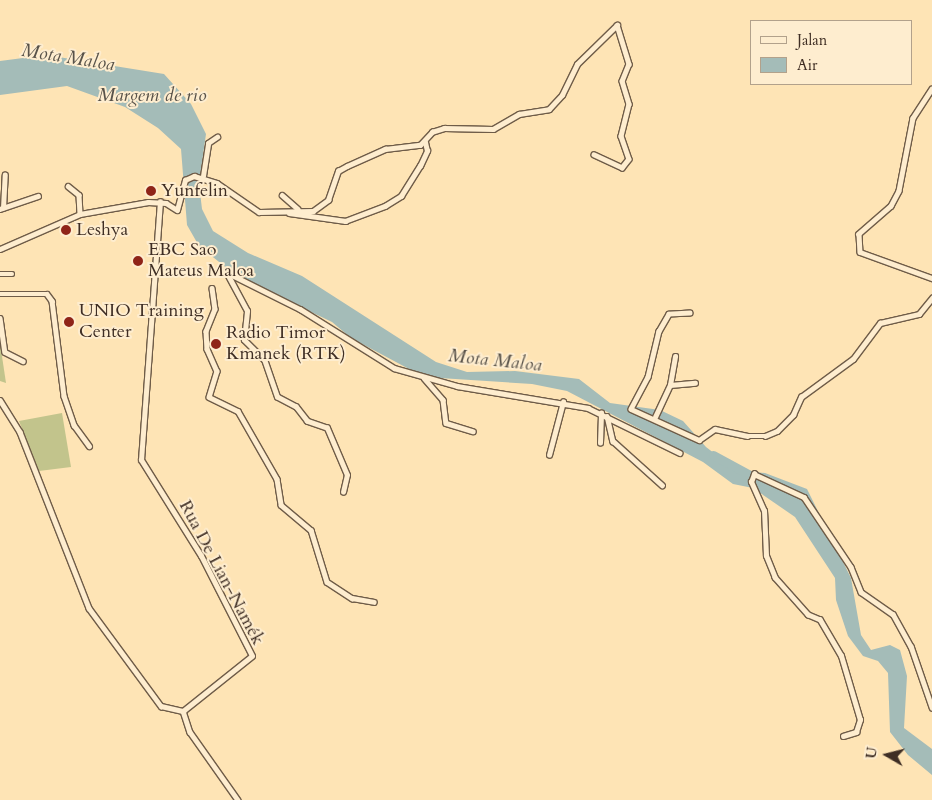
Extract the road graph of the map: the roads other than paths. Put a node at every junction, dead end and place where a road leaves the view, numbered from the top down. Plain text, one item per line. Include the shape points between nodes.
1 (932, 89) edge
2 (217, 137) dead end
3 (425, 142) junction
4 (594, 155) dead end
5 (5, 175) dead end
6 (203, 176) junction
7 (68, 186) dead end
8 (282, 195) dead end
9 (38, 196) dead end
10 (160, 202) junction
11 (1, 208) edge
12 (299, 210) junction
13 (289, 212) junction
14 (80, 214) junction
15 (0, 249) edge
16 (0, 274) edge
17 (12, 274) dead end
18 (932, 278) edge
19 (212, 288) dead end
20 (0, 294) edge
21 (932, 298) edge
22 (690, 313) dead end
23 (0, 318) edge
24 (675, 356) dead end
25 (23, 361) dead end
26 (424, 378) junction
27 (695, 384) dead end
28 (670, 385) junction
29 (0, 400) edge
30 (563, 402) junction
31 (601, 413) junction
32 (607, 416) junction
33 (655, 416) junction
34 (472, 431) dead end
35 (600, 443) dead end
36 (89, 446) dead end
37 (680, 453) dead end
38 (549, 455) dead end
39 (662, 485) dead end
40 (343, 492) dead end
41 (374, 602) dead end
42 (932, 707) edge
43 (183, 711) junction
44 (842, 736) dead end
45 (238, 800) edge

1 - 18 street via 913,118 899,191 891,206 859,234 860,252
2 - 6 street via 208,143
3 - 4 street via 432,132 444,128 493,129 519,114 549,109 562,95 577,64 617,25 628,64 622,81 629,104 621,136 629,159 622,168
3 - 12 street via 385,149 343,168 321,207
3 - 13 street via 427,151 420,166 401,196 385,206 345,221 295,217
5 - 11 street
6 - 10 street via 185,180 181,208
6 - 13 street via 259,212
7 - 14 street via 79,195
8 - 12 street
9 - 11 street
10 - 14 street
10 - 43 street, Rua De Lian-Namék via 141,460 201,556 252,656
12 - 13 street
14 - 15 street
16 - 17 street
19 - 41 street via 215,309 206,331 207,349 217,371 209,397 238,411 277,479 281,505 311,530 328,582 352,598
20 - 36 street via 47,294 52,301 66,404
21 - 33 street via 919,314 880,323 853,359 802,396 785,423 766,436 715,428 699,440
22 - 33 street via 669,314 659,331 648,377 631,406
23 - 25 street via 5,352
24 - 28 street
26 - 30 street
26 - 34 street via 443,400 446,423
26 - 40 street via 376,360 329,326 225,273 247,311 244,340 264,360 277,397 296,407 307,421 327,428 346,475
27 - 28 street
28 - 33 street
29 - 43 street via 20,432 89,608 161,706
30 - 31 street
30 - 38 street
31 - 32 street
31 - 35 street
32 - 37 street
32 - 39 street via 613,441
42 - 44 street via 911,646 893,614 861,592 851,567 804,497 754,474 751,482 764,511 766,556 775,578 808,615 820,620 841,656 860,720 856,732
43 - 45 street via 190,732

